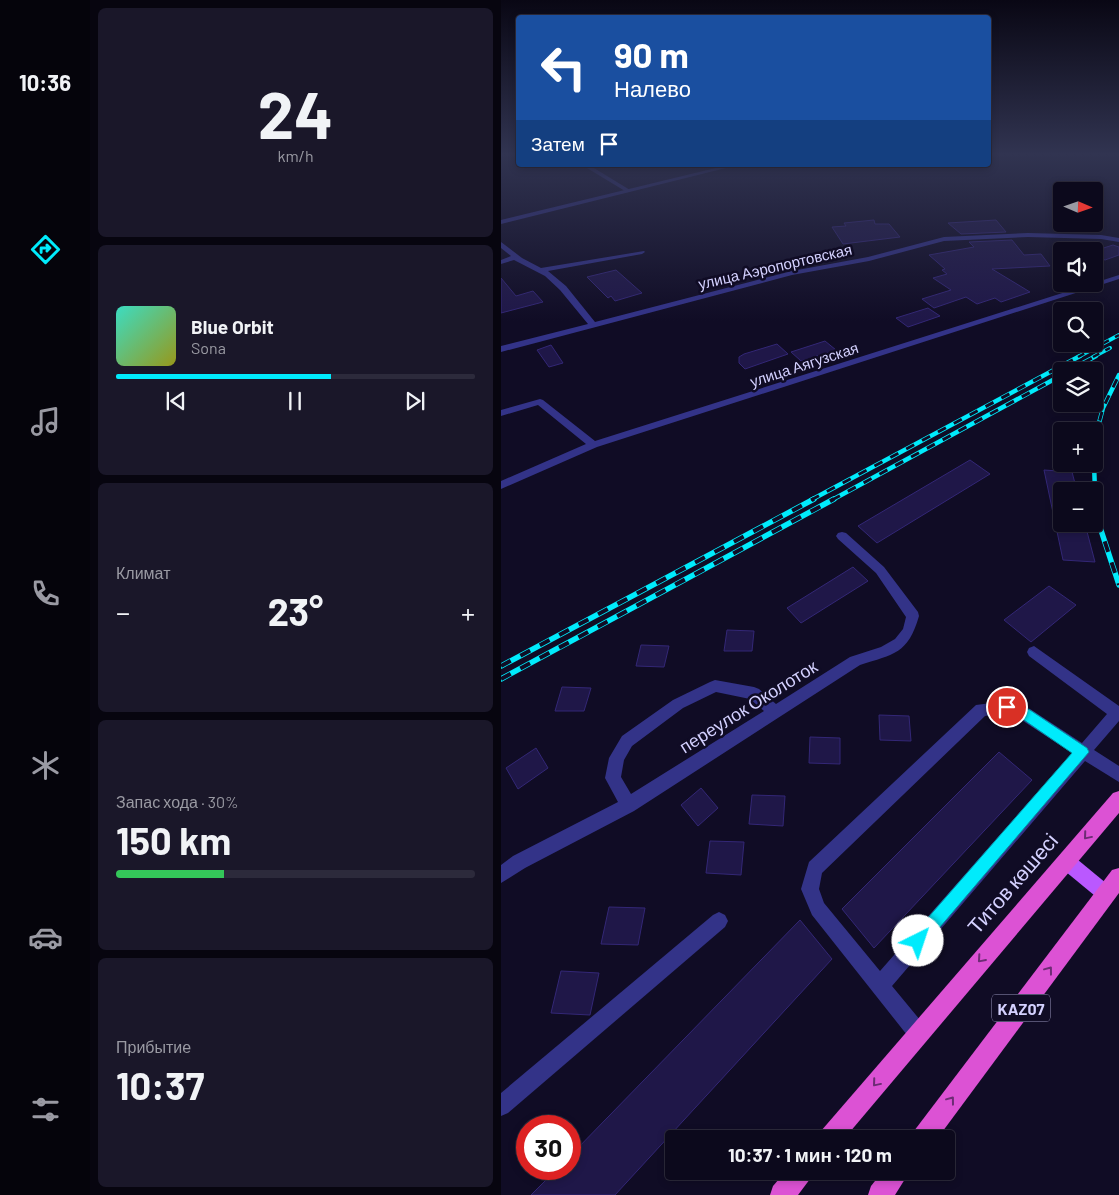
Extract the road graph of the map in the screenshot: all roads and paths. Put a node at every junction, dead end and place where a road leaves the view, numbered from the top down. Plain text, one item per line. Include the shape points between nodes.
1 (549, 210) edge
2 (501, 222) edge
3 (1119, 240) edge
4 (501, 244) edge
5 (642, 252) dead end
6 (515, 257) junction
7 (501, 262) edge
8 (541, 270) junction
9 (1119, 277) edge
10 (592, 324) junction
11 (501, 349) edge
12 (501, 414) edge
13 (593, 444) junction
14 (501, 485) edge
15 (842, 536) dead end
16 (1034, 652) dead end
17 (774, 711) junction
18 (1118, 714) edge
19 (1082, 752) junction
20 (1119, 774) edge
21 (1119, 799) edge
22 (628, 805) junction
23 (1066, 861) junction
24 (501, 875) edge
25 (1119, 877) edge
26 (1106, 894) junction
27 (719, 921) dead end
28 (880, 985) junction
29 (919, 1033) junction
30 (501, 1106) edge
31 (837, 1130) edge
32 (929, 1130) edge
33 (794, 1180) edge
34 (891, 1180) edge
35 (782, 1195) edge
36 (880, 1195) edge

1 - 2 street
3 - 10 street, улица Аэропортовская via 1028,235 944,240 869,260 792,273
4 - 6 street
5 - 8 street
6 - 7 street
6 - 8 street
8 - 10 street via 563,288
9 - 13 street, улица Аягузская
10 - 11 street, улица Аэропортовская
12 - 13 street via 540,402
13 - 14 street, улица Аягузская
15 - 17 street, переулок Околоток via 880,570 913,616 909,631 901,641 882,652 855,661
16 - 18 street
17 - 22 street, переулок Околоток
17 - 22 street via 753,693 715,686 677,704 627,741 617,758 613,778
18 - 19 street
19 - 20 street
19 - 28 street
19 - 28 street via 1016,710 1007,707 981,710 815,868 810,890 818,909
21 -> 23 highway, Титов көшесі
22 - 24 street, переулок Околоток via 519,862
23 - 26 main road
23 -> 29 highway, Титов көшесі
25 - 26 highway, KAZ07
32 -> 26 highway, KAZ07
27 - 30 street
28 - 29 street
29 -> 31 highway, Титов көшесі
33 - 35 highway
34 - 36 highway

